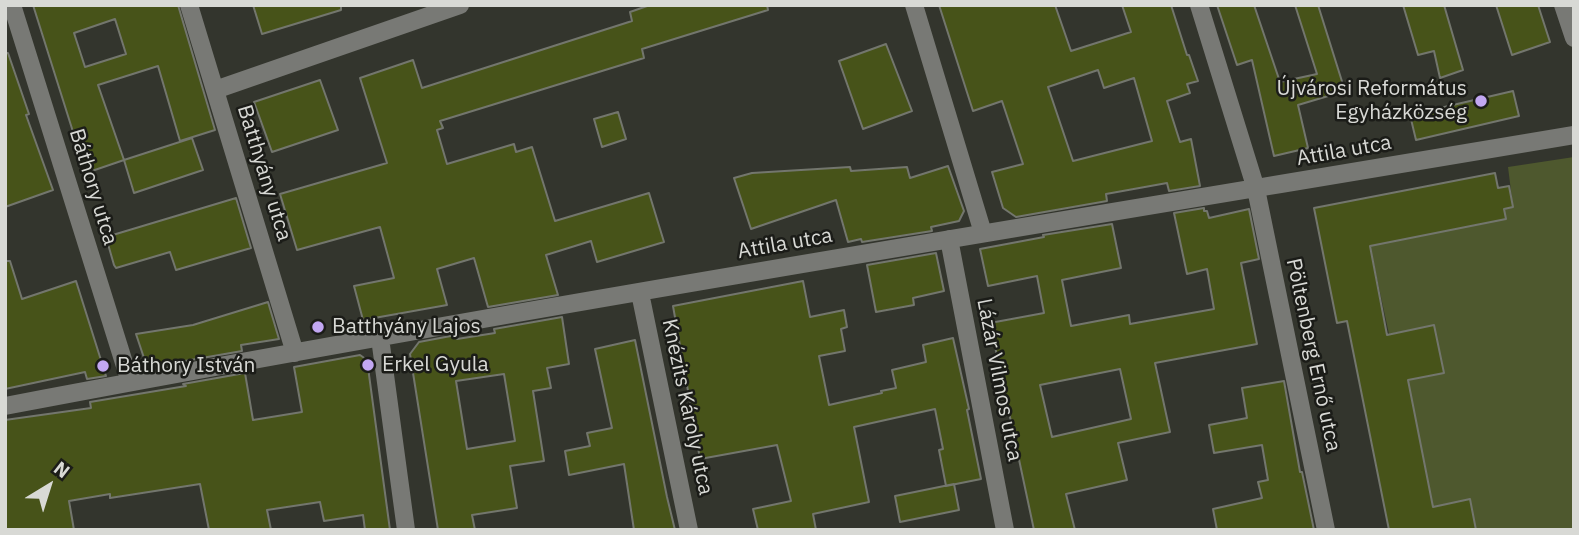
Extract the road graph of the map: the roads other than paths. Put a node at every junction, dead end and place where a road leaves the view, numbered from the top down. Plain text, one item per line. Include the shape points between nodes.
1 (12, 5) edge
2 (189, 5) edge
3 (460, 5) edge
4 (914, 5) edge
5 (1199, 5) edge
6 (1563, 5) edge
7 (1574, 38) edge
8 (215, 90) junction
9 (1574, 135) edge
10 (1256, 188) junction
11 (983, 233) junction
12 (949, 239) junction
13 (640, 293) junction
14 (380, 338) junction
15 (295, 353) junction
16 (130, 383) junction
17 (5, 406) edge
18 (406, 530) edge
19 (689, 530) edge
20 (1005, 530) edge
21 (1326, 530) edge

1 - 16 street, Báthory utca
2 - 8 street, Batthyány utca
3 - 8 street
4 - 11 street
5 - 10 street, Pöltenberg Ernő utca
6 - 7 street
8 - 15 street, Batthyány utca
9 - 10 street, Attila utca
10 - 11 street, Attila utca
10 - 21 street, Pöltenberg Ernő utca
11 - 12 street, Attila utca
12 - 13 street, Attila utca
12 - 20 street, Lázár Vilmos utca
13 - 14 street, Attila utca
13 - 19 street, Knézits Károly utca
14 - 15 street, Attila utca
14 - 18 street
15 - 16 street, Attila utca
16 - 17 street, Attila utca

